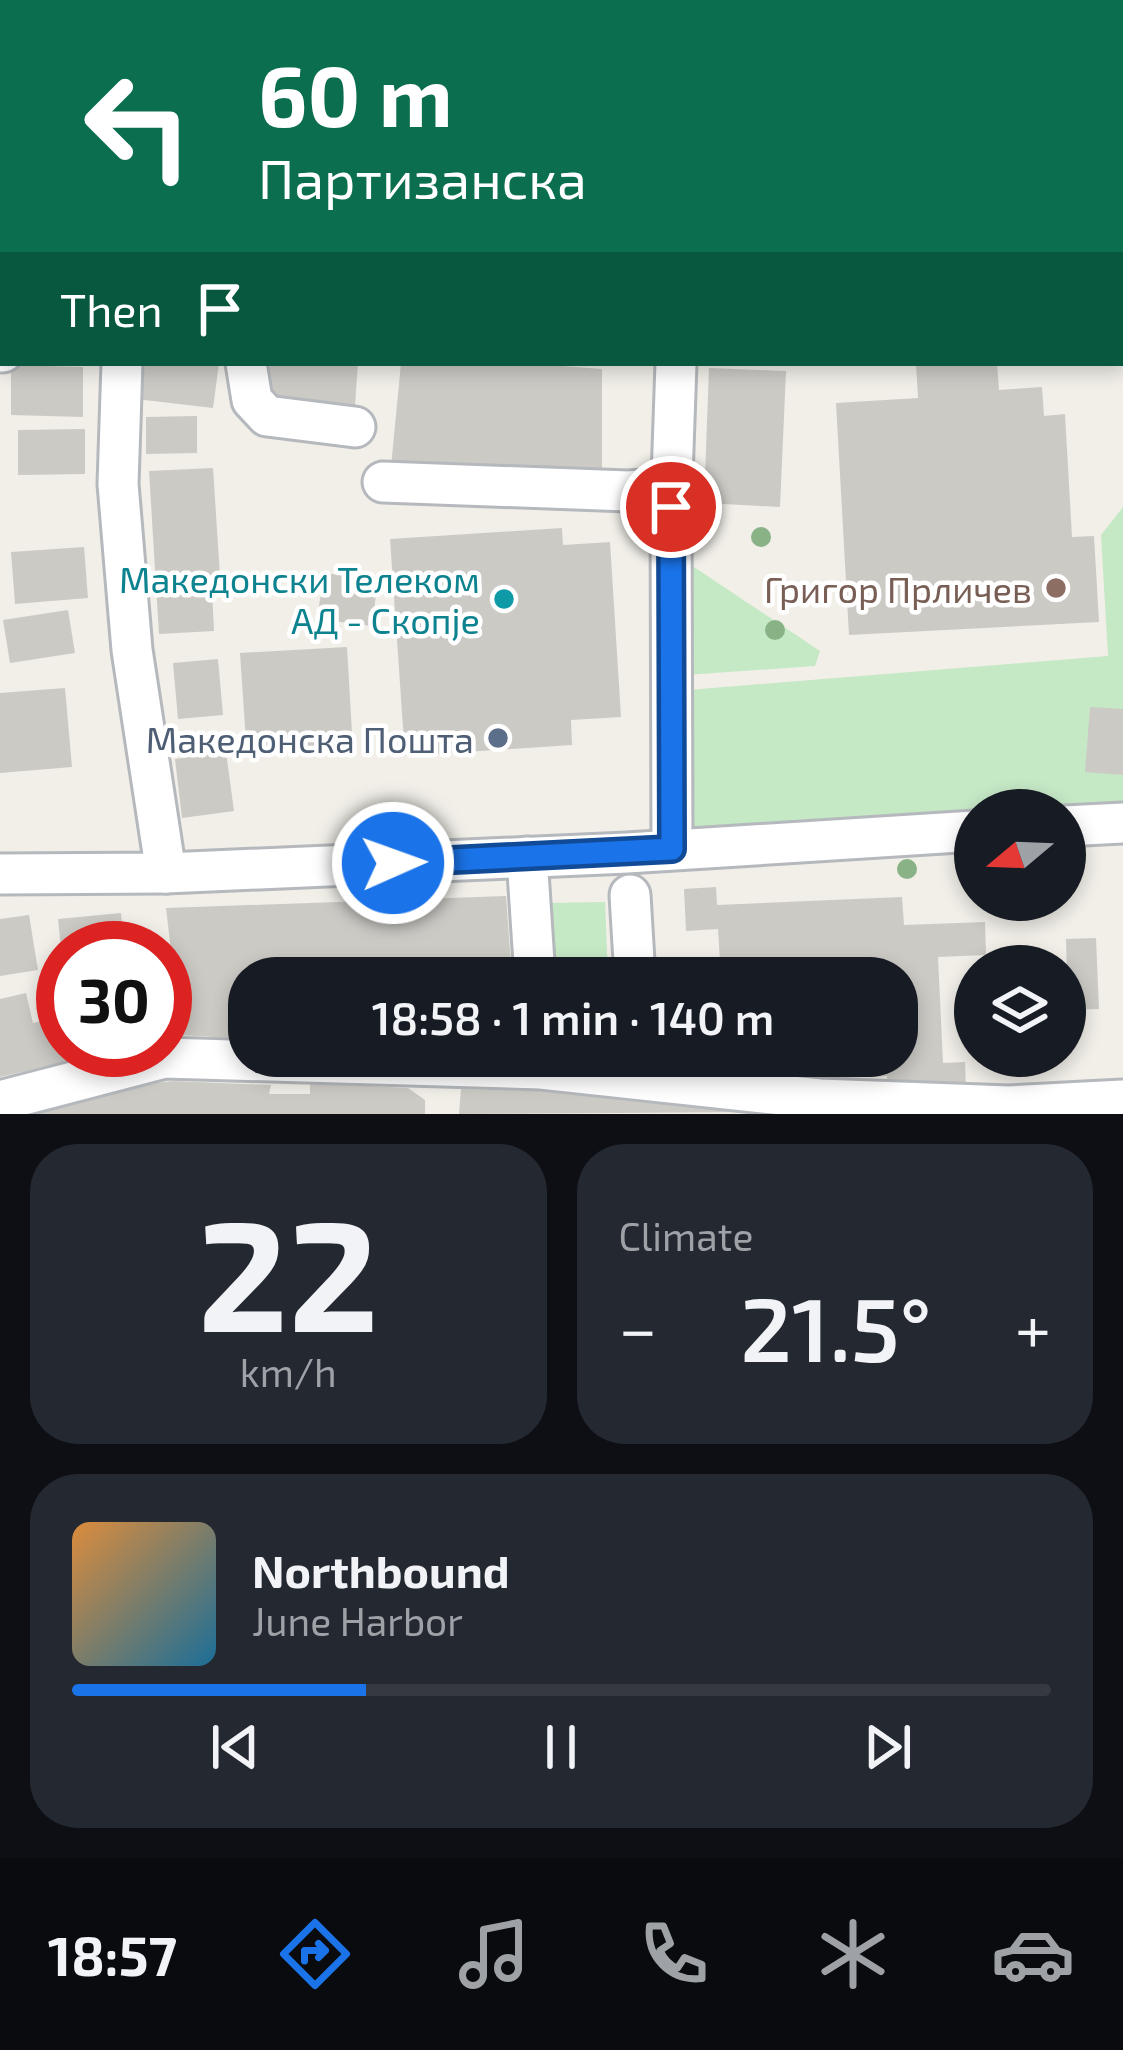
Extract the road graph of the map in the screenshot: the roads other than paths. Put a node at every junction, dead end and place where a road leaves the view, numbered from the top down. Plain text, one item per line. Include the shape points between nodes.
1 (122, 366) edge
2 (246, 366) edge
3 (676, 366) edge
4 (356, 427) dead end
5 (383, 482) dead end
6 (672, 488) junction
7 (1123, 824) edge
8 (1086, 825) edge
9 (954, 832) edge
10 (672, 849) junction
11 (527, 857) junction
12 (166, 873) junction
13 (0, 874) edge
14 (630, 895) dead end
15 (534, 957) edge
16 (634, 957) edge
17 (228, 1059) edge
18 (653, 1077) edge
19 (1123, 1100) edge
20 (0, 1101) edge

1 - 12 street via 118,484 134,677
2 - 4 street via 252,400 267,416
3 - 6 street
5 - 6 street
6 - 10 street
7 - 8 street
9 - 10 street
10 - 11 street
11 - 12 street
11 - 15 street
12 - 13 street
14 - 16 street
17 - 20 street via 165,1058
18 - 19 street via 819,1099 1009,1106

